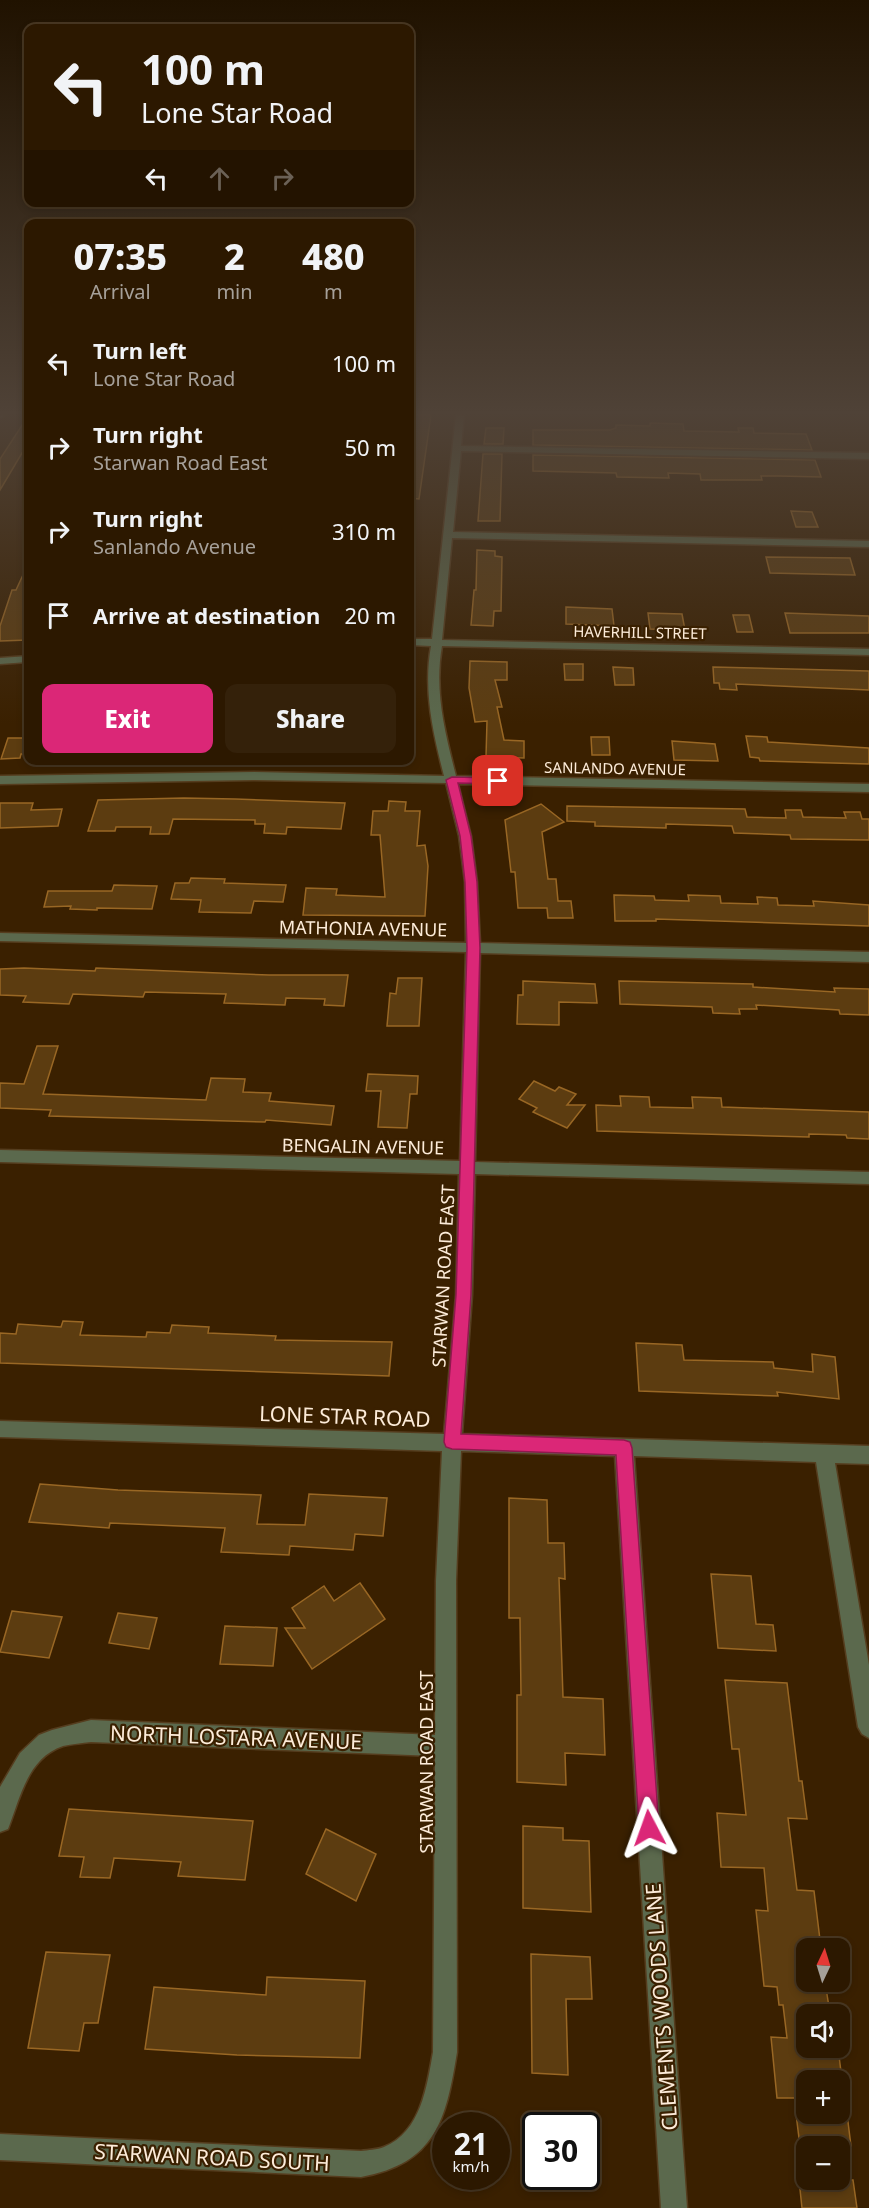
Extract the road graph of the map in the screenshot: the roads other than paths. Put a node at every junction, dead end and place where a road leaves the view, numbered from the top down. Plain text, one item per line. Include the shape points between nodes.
1 (450, 518) edge
2 (448, 535) junction
3 (869, 544) edge
4 (414, 642) edge
5 (438, 642) junction
6 (869, 652) edge
7 (24, 659) edge
8 (0, 661) edge
9 (0, 780) edge
10 (452, 780) junction
11 (869, 788) edge
12 (0, 937) edge
13 (473, 948) junction
14 (869, 957) edge
15 (0, 1156) edge
16 (468, 1168) junction
17 (869, 1178) edge
18 (0, 1428) edge
19 (452, 1442) junction
20 (624, 1448) junction
21 (824, 1454) junction
22 (869, 1455) edge
23 (869, 1727) edge
24 (445, 1746) junction
25 (0, 1821) edge
26 (418, 2139) joint
27 (0, 2147) edge
28 (674, 2208) edge

1 - 2 street, STARWAN ROAD EAST
2 - 3 street
2 - 5 street, STARWAN ROAD EAST
4 - 5 street, HAVERHILL STREET
5 - 6 street, HAVERHILL STREET
5 - 10 street, STARWAN ROAD EAST via 433,666 434,697
7 - 8 street
9 - 10 street, SANLANDO AVENUE via 218,776
10 - 11 street, SANLANDO AVENUE
10 - 13 street, STARWAN ROAD EAST via 471,882
12 - 13 street, MATHONIA AVENUE
13 - 14 street, MATHONIA AVENUE
13 - 16 street, STARWAN ROAD EAST
15 - 16 street, BENGALIN AVENUE
16 - 17 street, BENGALIN AVENUE
16 - 19 street, STARWAN ROAD EAST via 464,1295
18 - 19 street, LONE STAR ROAD
19 - 20 street, LONE STAR ROAD
19 - 24 street, STARWAN ROAD EAST
20 - 21 street, LONE STAR ROAD
20 - 28 street, CLEMENTS WOODS LANE
21 - 22 street, LONE STAR ROAD
21 - 23 street
24 - 25 street, NORTH LOSTARA AVENUE via 91,1731 58,1737 33,1754 16,1776
24 - 26 street, STARWAN ROAD EAST via 445,2052 437,2100
26 - 27 street, STARWAN ROAD SOUTH via 392,2157 361,2164

